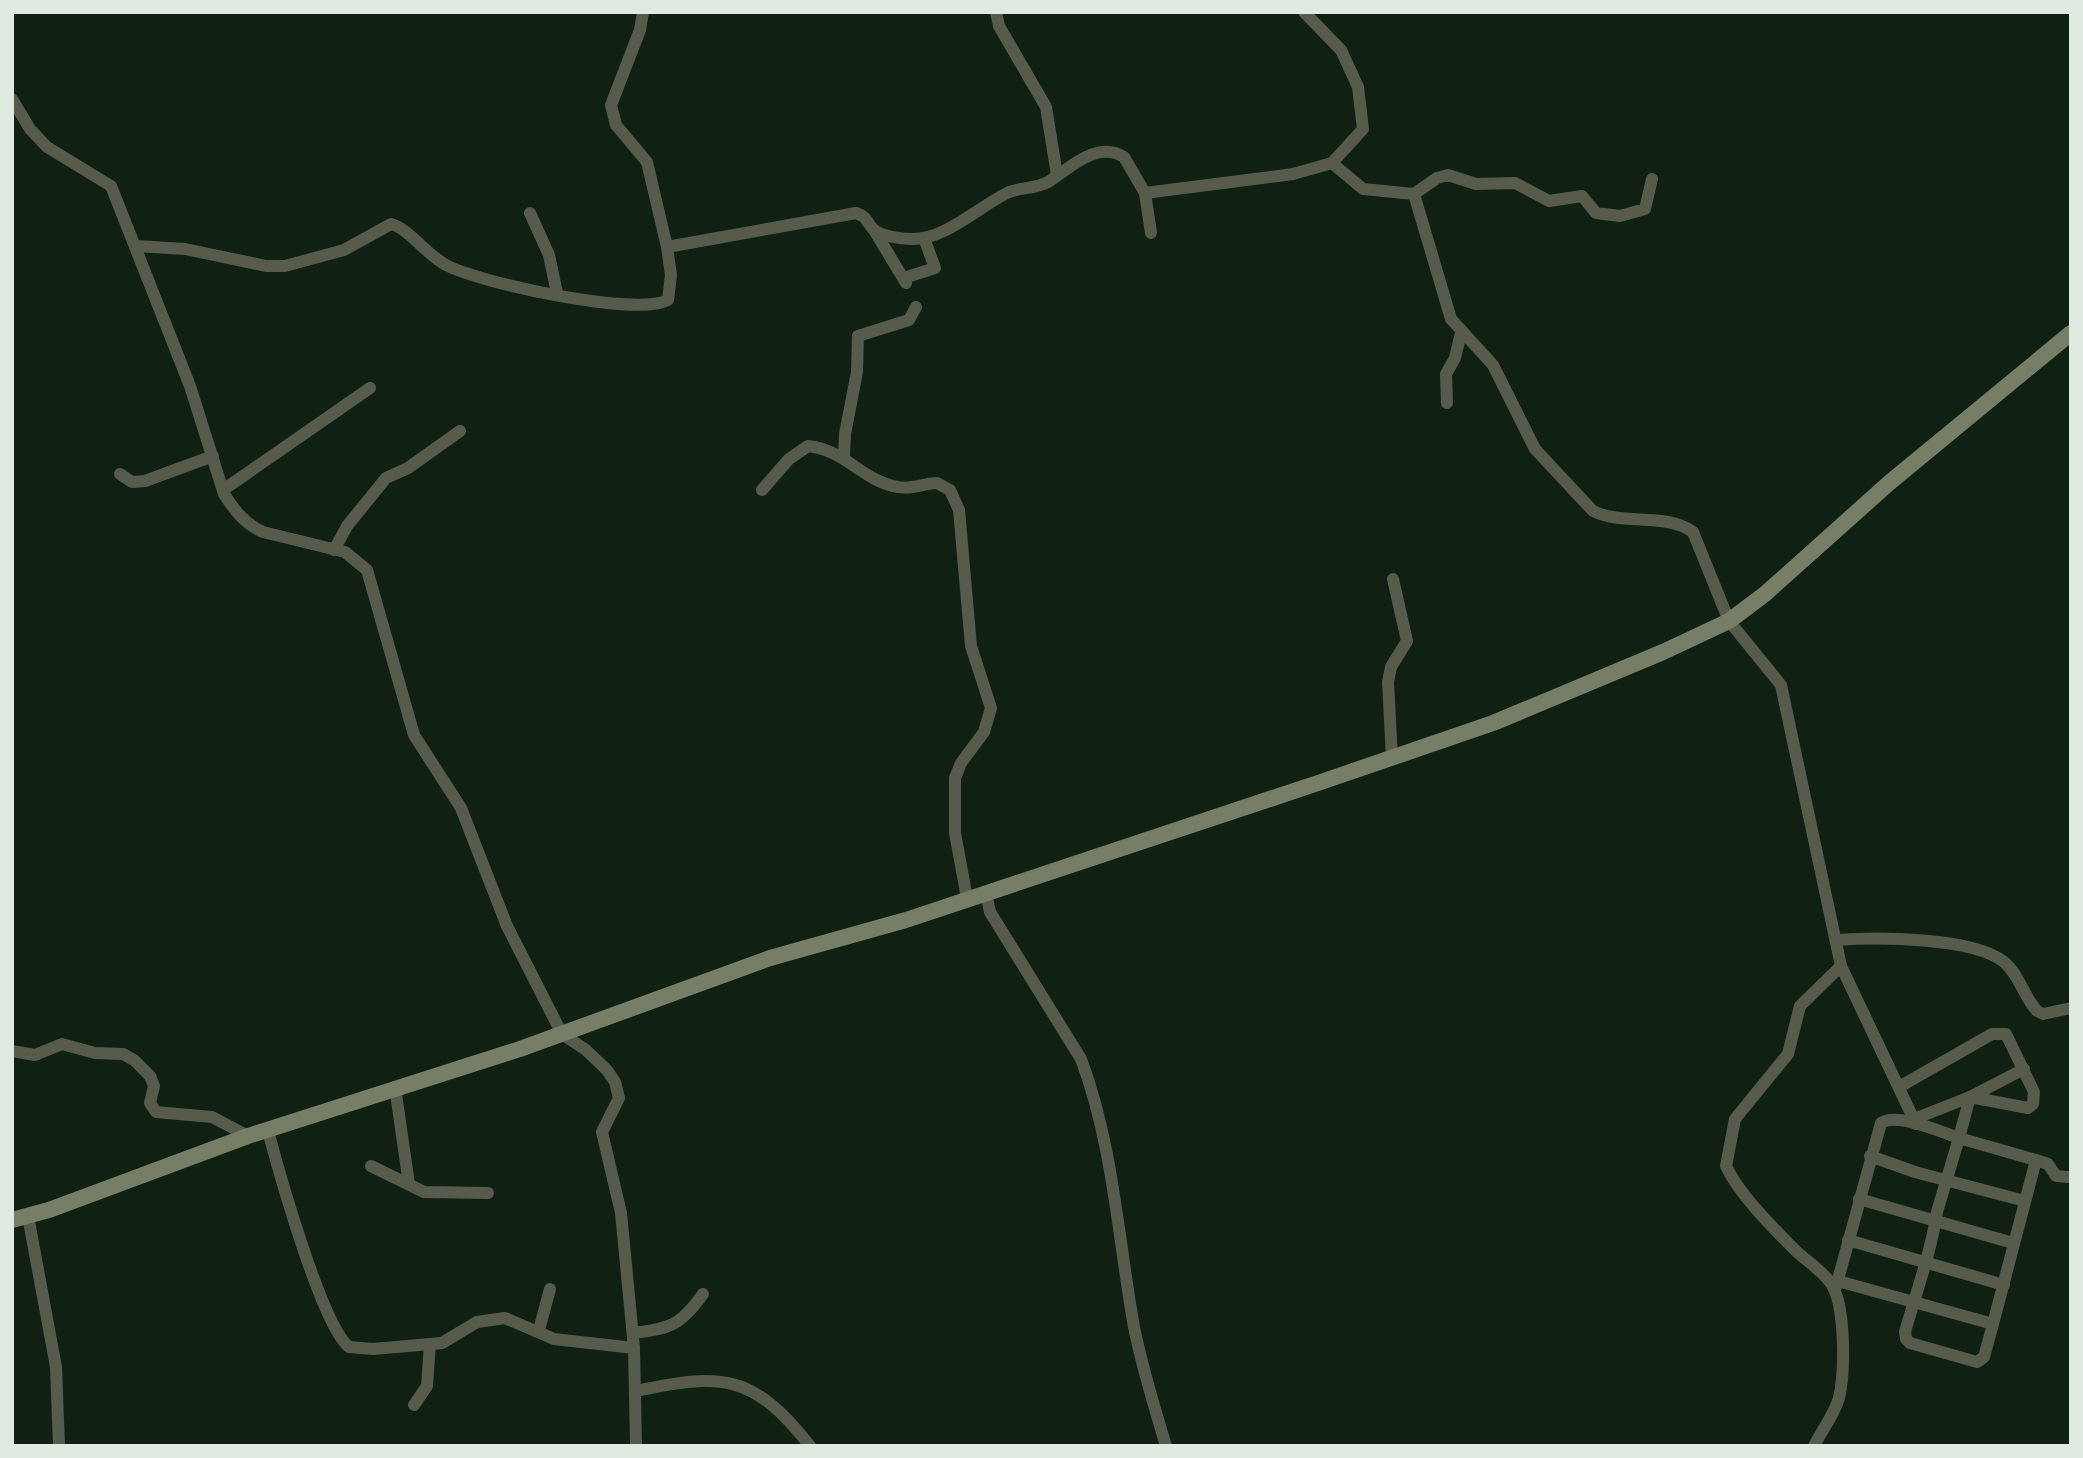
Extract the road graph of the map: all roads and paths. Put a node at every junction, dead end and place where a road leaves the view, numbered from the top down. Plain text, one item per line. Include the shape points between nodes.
1 (643, 12) edge
2 (1304, 12) edge
3 (996, 13) edge
4 (12, 99) edge
5 (1332, 163) junction
6 (1057, 174) junction
7 (1652, 180) dead end
8 (1154, 192) junction
9 (1414, 194) junction
10 (530, 213) dead end
11 (874, 230) junction
12 (1151, 233) dead end
13 (924, 238) junction
14 (137, 246) junction
15 (667, 247) junction
16 (557, 293) junction
17 (916, 307) dead end
18 (1461, 332) junction
19 (2071, 333) edge
20 (370, 388) dead end
21 (1447, 403) dead end
22 (460, 431) dead end
23 (213, 456) junction
24 (844, 456) junction
25 (120, 474) dead end
26 (223, 490) junction
27 (762, 490) dead end
28 (334, 550) junction
29 (1393, 579) dead end
30 (1729, 621) junction
31 (1392, 758) junction
32 (986, 893) junction
33 (967, 898) junction
34 (1837, 940) junction
35 (1841, 966) junction
36 (2071, 1008) edge
37 (562, 1034) junction
38 (12, 1051) edge
39 (2024, 1069) junction
40 (395, 1087) junction
41 (1899, 1087) junction
42 (1970, 1097) junction
43 (1915, 1122) junction
44 (268, 1131) junction
45 (248, 1136) junction
46 (1959, 1138) junction
47 (1870, 1156) junction
48 (2036, 1160) junction
49 (371, 1166) dead end
50 (2067, 1177) dead end
51 (1946, 1181) junction
52 (409, 1184) junction
53 (488, 1194) dead end
54 (1859, 1199) junction
55 (2025, 1201) junction
56 (20, 1218) edge
57 (1935, 1221) junction
58 (1848, 1240) junction
59 (2013, 1243) junction
60 (1925, 1263) junction
61 (2004, 1285) junction
62 (1836, 1286) junction
63 (550, 1289) dead end
64 (703, 1294) dead end
65 (1913, 1304) junction
66 (1993, 1324) junction
67 (539, 1330) junction
68 (633, 1333) junction
69 (430, 1344) junction
70 (634, 1348) junction
71 (636, 1391) junction
72 (414, 1405) dead end
73 (59, 1446) edge
74 (636, 1446) edge
75 (810, 1446) edge
76 (1166, 1446) edge
77 (1814, 1446) edge

1 - 15 street via 611,105 616,125 647,162
2 - 5 street via 1338,44 1358,87 1363,129
3 - 6 street via 1046,107
4 - 14 street via 47,146 107,181
5 - 8 street via 1293,174
5 - 9 street via 1363,188
6 - 8 street via 1091,155 1111,151 1127,160
6 - 13 street via 1045,183 1008,193
7 - 9 street via 1645,209 1620,216 1596,213 1582,196 1549,201 1515,183 1476,184 1448,175
8 - 12 street
9 - 18 street via 1447,313
10 - 16 street via 549,255
11 - 13 street via 910,240
11 - 13 street via 905,281 935,268
11 - 15 street via 866,216 856,213
14 - 16 street via 285,266 344,250 391,224 400,226 449,267 482,280
14 - 23 street
15 - 16 street via 671,292 664,302 616,303
17 - 24 street via 909,320 858,336
18 - 21 street via 1446,374
18 - 30 street via 1493,365 1535,449 1586,506 1606,516 1679,525 1693,531
19 - 30 street
20 - 26 street
22 - 28 street via 386,478 347,526
23 - 25 street via 145,481 132,482
23 - 26 street
24 - 27 street via 808,446
24 - 33 street via 866,476 896,487 944,485 957,504 971,646 991,715 954,778 955,833
26 - 28 street via 233,508 253,527
28 - 37 street via 360,561 367,570 414,735 461,808 507,926
29 - 31 street via 1407,641 1391,667 1388,682
30 - 31 street via 1493,723
30 - 34 street via 1781,685 1810,834
31 - 32 street
32 - 33 street
32 - 76 street via 990,912 1081,1059 1090,1082 1134,1324 1149,1395
33 - 37 street via 770,958
34 - 35 street
34 - 36 street via 1894,938 1990,954 2011,969 2037,1012
35 - 41 street
35 - 62 street via 1800,1006 1788,1054 1735,1118 1727,1166 1742,1191 1794,1249
37 - 40 street
37 - 68 street via 607,1070 619,1090 602,1132 621,1213
38 - 45 street via 35,1055 62,1044 95,1054 123,1055 150,1076 154,1086 150,1103 156,1112 218,1118
39 - 41 street via 2009,1037 1997,1032
39 - 42 street
39 - 42 street via 2034,1092 2031,1107
40 - 44 street
40 - 52 street
41 - 43 street
42 - 43 street
42 - 46 street
43 - 46 street
43 - 47 street via 1884,1121
44 - 45 street
44 - 69 street via 293,1216 344,1343 349,1348 373,1349
45 - 56 street
46 - 48 street
46 - 51 street
47 - 51 street
47 - 54 street
48 - 50 street via 2049,1165 2056,1176
48 - 55 street
49 - 52 street
51 - 55 street
51 - 57 street
52 - 53 street via 424,1192
54 - 57 street
54 - 58 street
55 - 59 street
56 - 73 street via 56,1367
57 - 59 street
57 - 60 street
58 - 60 street
58 - 62 street
59 - 61 street
60 - 61 street
60 - 65 street
61 - 66 street
62 - 65 street
62 - 77 street via 1842,1322 1839,1398
63 - 67 street
64 - 68 street via 671,1328
65 - 66 street
65 - 66 street via 1905,1332 1907,1342 1977,1362 1984,1357
67 - 69 street via 519,1321 491,1318
67 - 70 street via 554,1339
68 - 70 street
69 - 72 street via 427,1386
70 - 71 street
71 - 74 street
71 - 75 street via 678,1382 729,1381 774,1406

